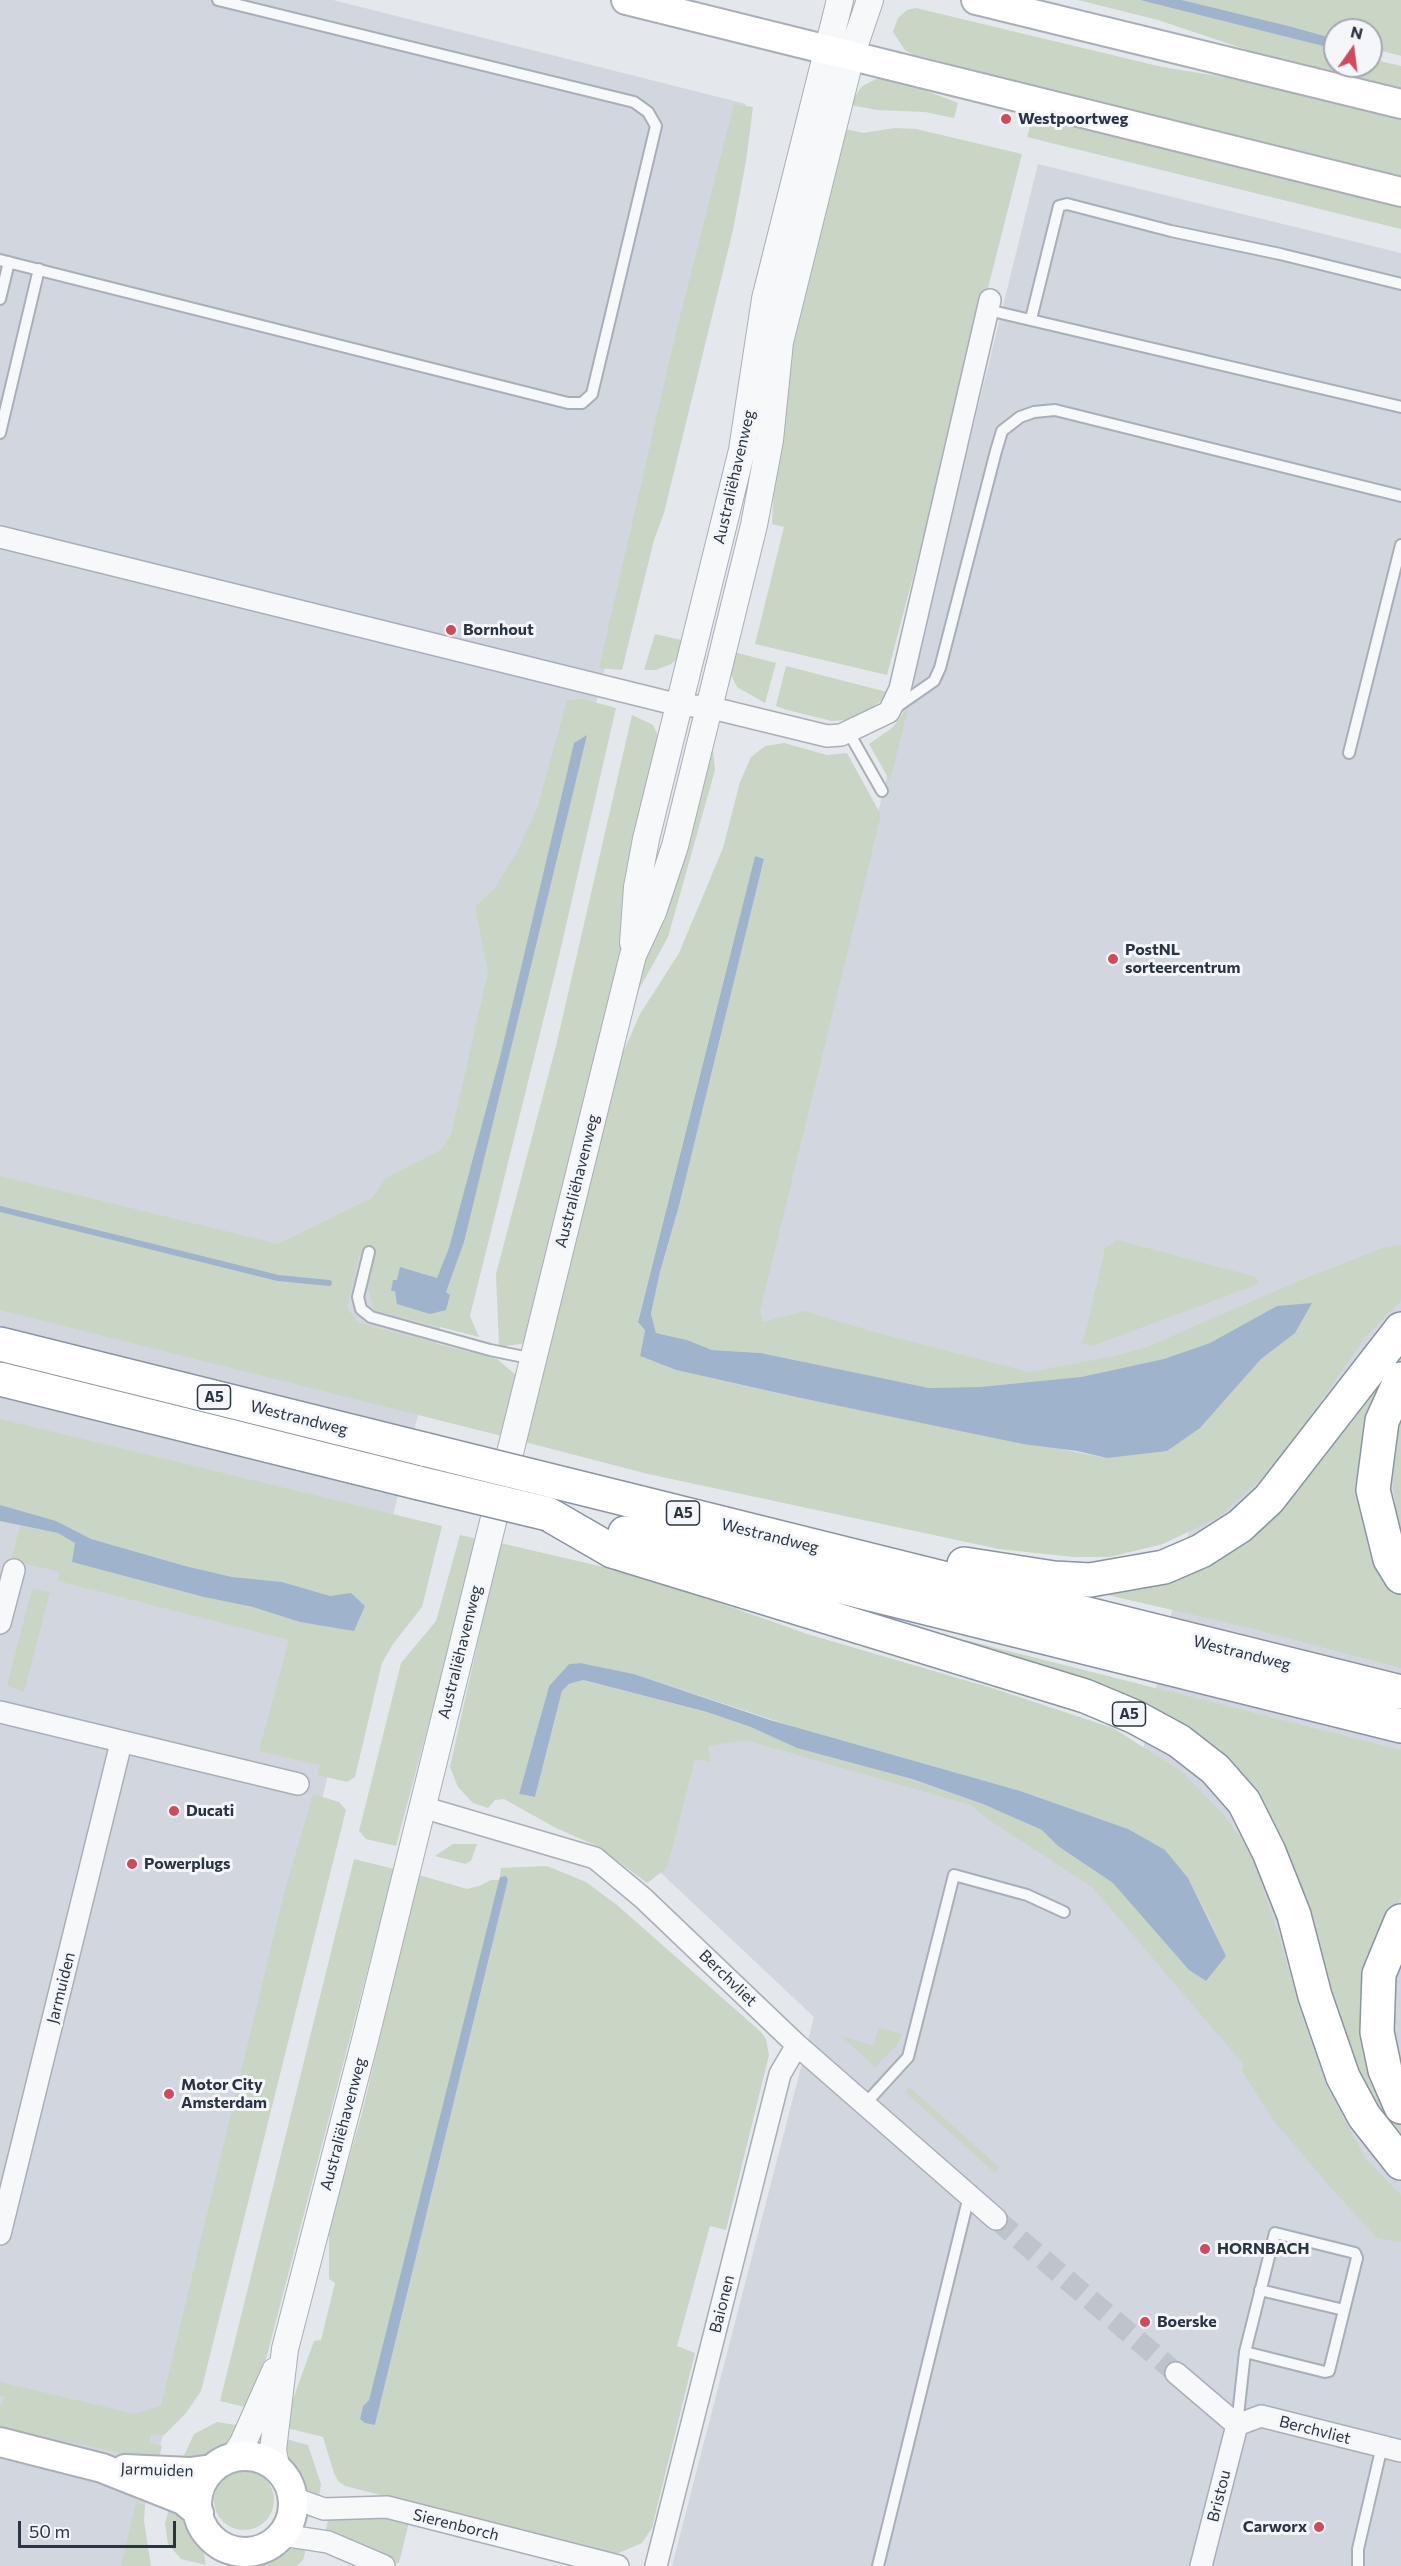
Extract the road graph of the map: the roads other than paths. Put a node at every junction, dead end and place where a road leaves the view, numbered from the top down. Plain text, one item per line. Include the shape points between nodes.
1 (218, 0) edge
2 (626, 0) edge
3 (840, 0) edge
4 (870, 0) edge
5 (976, 0) edge
6 (839, 53) junction
7 (1401, 104) edge
8 (1401, 192) edge
9 (4, 261) edge
10 (39, 268) junction
11 (1401, 284) edge
12 (0, 299) edge
13 (989, 305) joint
14 (1031, 319) junction
15 (1401, 407) edge
16 (0, 433) edge
17 (1401, 496) edge
18 (0, 537) edge
19 (1401, 545) edge
20 (679, 705) junction
21 (708, 707) junction
22 (889, 712) junction
23 (849, 733) junction
24 (1349, 753) dead end
25 (882, 791) dead end
26 (633, 955) junction
27 (369, 1252) dead end
28 (1401, 1329) edge
29 (0, 1344) edge
30 (534, 1359) junction
31 (0, 1379) edge
32 (1401, 1379) edge
33 (740, 1528) junction
34 (614, 1541) junction
35 (14, 1570) dead end
36 (1401, 1577) edge
37 (0, 1623) edge
38 (1401, 1692) edge
39 (0, 1712) edge
40 (1401, 1726) edge
41 (121, 1743) junction
42 (298, 1784) dead end
43 (422, 1807) junction
44 (1064, 1912) dead end
45 (1401, 1921) edge
46 (797, 2045) junction
47 (866, 2104) junction
48 (1401, 2107) edge
49 (1401, 2163) edge
50 (969, 2196) junction
51 (996, 2219) tunnel mouth
52 (0, 2234) edge
53 (1260, 2290) junction
54 (1344, 2310) junction
55 (285, 2349) junction
56 (1245, 2352) junction
57 (1176, 2373) tunnel mouth
58 (1237, 2425) junction
59 (0, 2442) edge
60 (1392, 2449) edge
61 (223, 2463) junction
62 (276, 2466) junction
63 (102, 2468) junction
64 (293, 2498) junction
65 (199, 2513) junction
66 (282, 2535) junction
67 (229, 2557) edge
68 (384, 2566) edge
69 (618, 2566) edge
70 (656, 2566) edge
71 (878, 2566) edge
72 (1201, 2566) edge
73 (1358, 2566) edge

1 - 10 lane via 634,102 648,112 656,126 592,394 582,403 568,403
2 - 6 main road
3 - 6 street, Australiëhavenweg
4 - 6 street, Australiëhavenweg
5 - 7 main road
6 - 8 main road
6 - 20 street, Australiëhavenweg via 765,299 742,450
6 - 21 street, Australiëhavenweg via 780,342 766,466
9 - 10 lane
9 - 12 lane
10 - 16 lane
11 - 14 lane via 1067,204 1059,206
13 - 14 lane
13 - 22 street via 900,689
14 - 15 lane
17 - 22 lane via 1055,410 1020,417 1002,431 940,668 934,681
18 - 20 street
19 - 24 lane
20 - 21 street
20 - 26 street, Australiëhavenweg via 637,887
21 - 23 street via 827,736
21 - 26 street, Australiëhavenweg via 675,846
22 - 23 street
23 - 25 lane
26 - 30 street, Australiëhavenweg
27 - 30 lane via 358,1297 361,1309 371,1317
28 - 33 highway, A5 via 1269,1499 1221,1539 1164,1567 1090,1580 1054,1578
29 - 33 highway, Westrandweg / A5, bridge
30 - 43 street, Australiëhavenweg
31 - 34 highway, Westrandweg / A5, bridge via 548,1514
32 - 36 highway via 1383,1421 1373,1491 1390,1558
33 - 38 highway, Westrandweg / A5
34 - 40 highway, Westrandweg / A5
34 - 49 highway, A5 via 1085,1696 1135,1716 1179,1741 1215,1769 1244,1802 1269,1852 1294,1916 1342,2077 1364,2116
35 - 37 street
39 - 41 street
41 - 42 street
41 - 52 street, Jarmuiden
43 - 46 street, Berchvliet via 595,1857 644,1898
43 - 55 street, Australiëhavenweg
44 - 47 lane via 1027,1895 954,1875 908,2057
45 - 48 highway via 1379,1974 1377,2032 1385,2070
46 - 47 street, Berchvliet
46 - 70 street, Baionen via 780,2074
47 - 50 street, Berchvliet
50 - 51 street, Berchvliet
50 - 71 lane
53 - 54 lane
53 - 54 lane via 1275,2233 1355,2253
53 - 56 lane
54 - 56 lane via 1329,2371
55 - 61 street, Australiëhavenweg via 243,2443
55 - 62 street, Australiëhavenweg via 273,2450
56 - 58 lane
57 - 58 street
58 - 60 street, Berchvliet via 1261,2416
58 - 72 street, Bristou
59 - 63 main road, Jarmuiden
60 - 73 lane via 1358,2549
61 - 62 main road via 243,2455 259,2457
61 - 63 main road, Jarmuiden via 190,2472
61 - 65 main road via 205,2477 199,2491
62 - 64 main road via 288,2480
63 - 65 main road, Jarmuiden via 183,2500
64 - 66 main road via 293,2511
64 - 69 street, Sierenborch via 324,2509 387,2507
65 - 67 main road via 208,2534
66 - 67 main road via 271,2545
66 - 68 street via 328,2542

